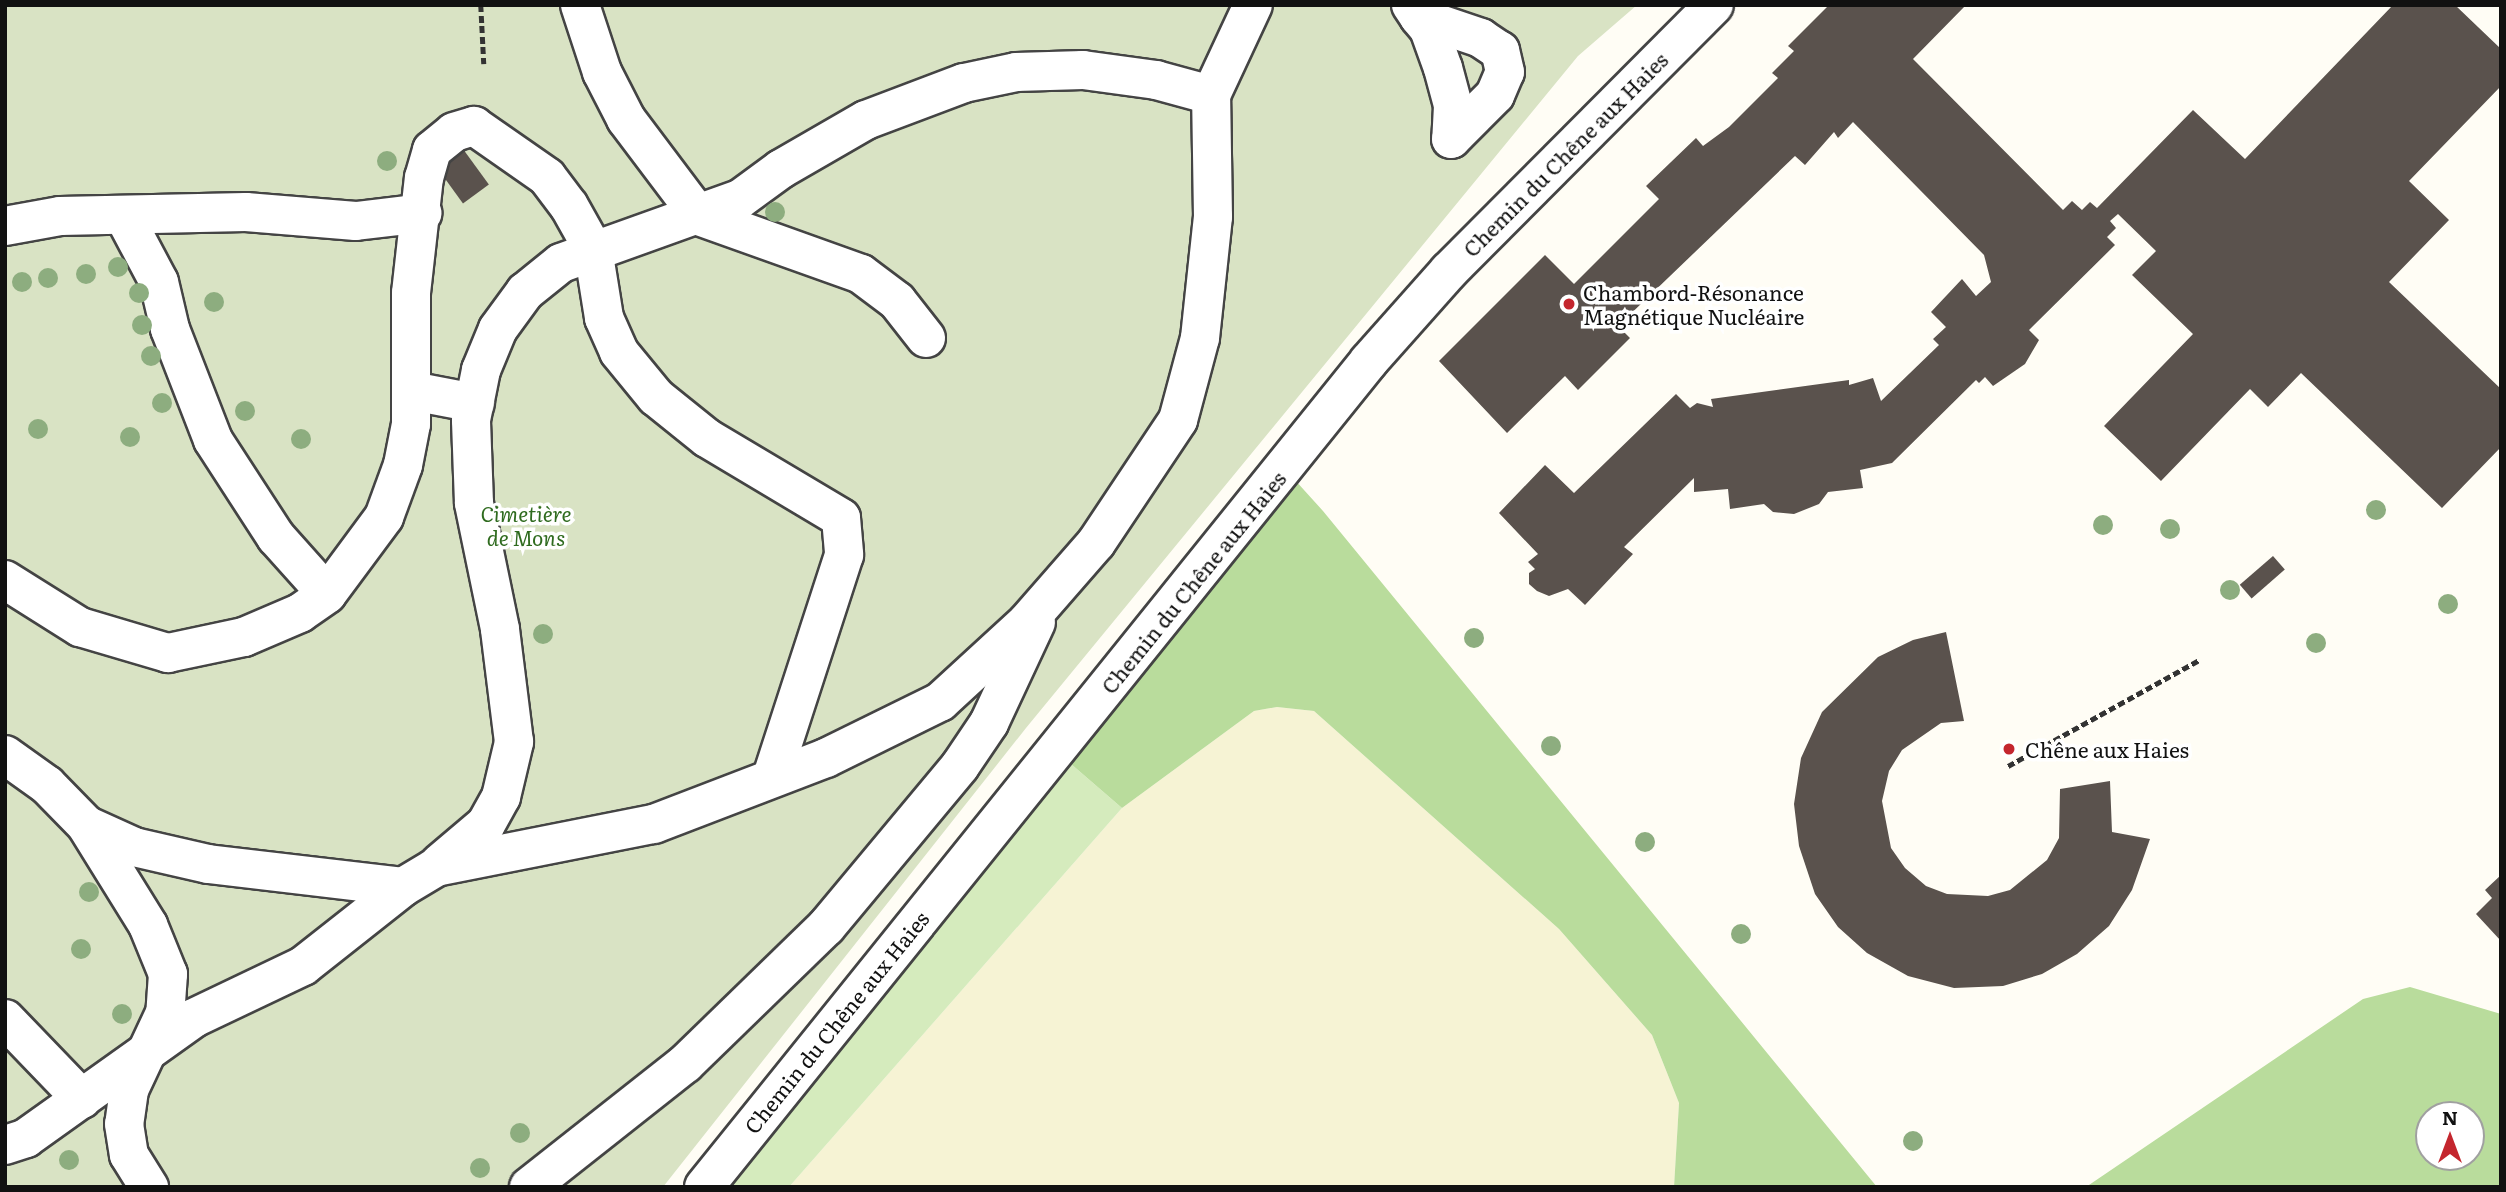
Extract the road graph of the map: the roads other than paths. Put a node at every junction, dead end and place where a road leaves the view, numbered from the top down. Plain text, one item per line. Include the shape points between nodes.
1 (580, 5) edge
2 (1253, 5) edge
3 (1714, 5) edge
4 (1211, 95) junction
5 (423, 213) junction
6 (699, 216) junction
7 (125, 218) junction
8 (5, 226) edge
9 (593, 249) junction
10 (926, 338) dead end
11 (412, 391) junction
12 (475, 403) junction
13 (5, 580) edge
14 (327, 594) junction
15 (1042, 607) junction
16 (5, 755) edge
17 (772, 777) junction
18 (86, 825) junction
19 (436, 867) junction
20 (403, 887) junction
21 (5, 1019) edge
22 (151, 1050) junction
23 (82, 1099) junction
24 (5, 1145) edge
25 (149, 1187) edge
26 (529, 1187) edge
27 (704, 1187) edge

1 - 6 street via 602,72 626,118
2 - 4 street
3 - 27 street, Chemin du Chêne aux Haies via 1449,271 1369,361
4 - 6 street via 1156,79 1083,70 1016,72 964,83 866,120 781,169 740,199
4 - 15 street via 1213,217 1199,338 1178,420 1096,543
5 - 7 street via 356,221 246,212
5 - 9 street via 424,178 432,150 454,132 474,126 547,177
5 - 11 street via 411,293
6 - 9 street
6 - 10 street via 861,275 897,301
7 - 8 street via 60,216
7 - 14 street via 159,282 170,329 213,440 276,537
9 - 12 street via 561,263 525,292 498,329 481,370
9 - 17 street via 604,318 619,352 656,397 707,438 841,518 844,555
11 - 12 street
11 - 14 street via 403,465 384,517
12 - 19 street via 470,466 474,503 500,629 514,743 501,797 486,824
13 - 14 street via 80,627 168,653 244,637 300,613
15 - 17 street via 940,702 848,748
15 - 26 street via 1018,665 960,766 826,927 685,1064
16 - 18 street via 47,785
17 - 19 street via 654,824
18 - 20 street via 134,847 208,864
18 - 22 street via 148,925 168,974 165,1013
19 - 20 street
20 - 22 street via 303,966 194,1018
21 - 23 street
22 - 23 street
22 - 25 street via 129,1090 124,1124 129,1156
23 - 24 street via 26,1138

